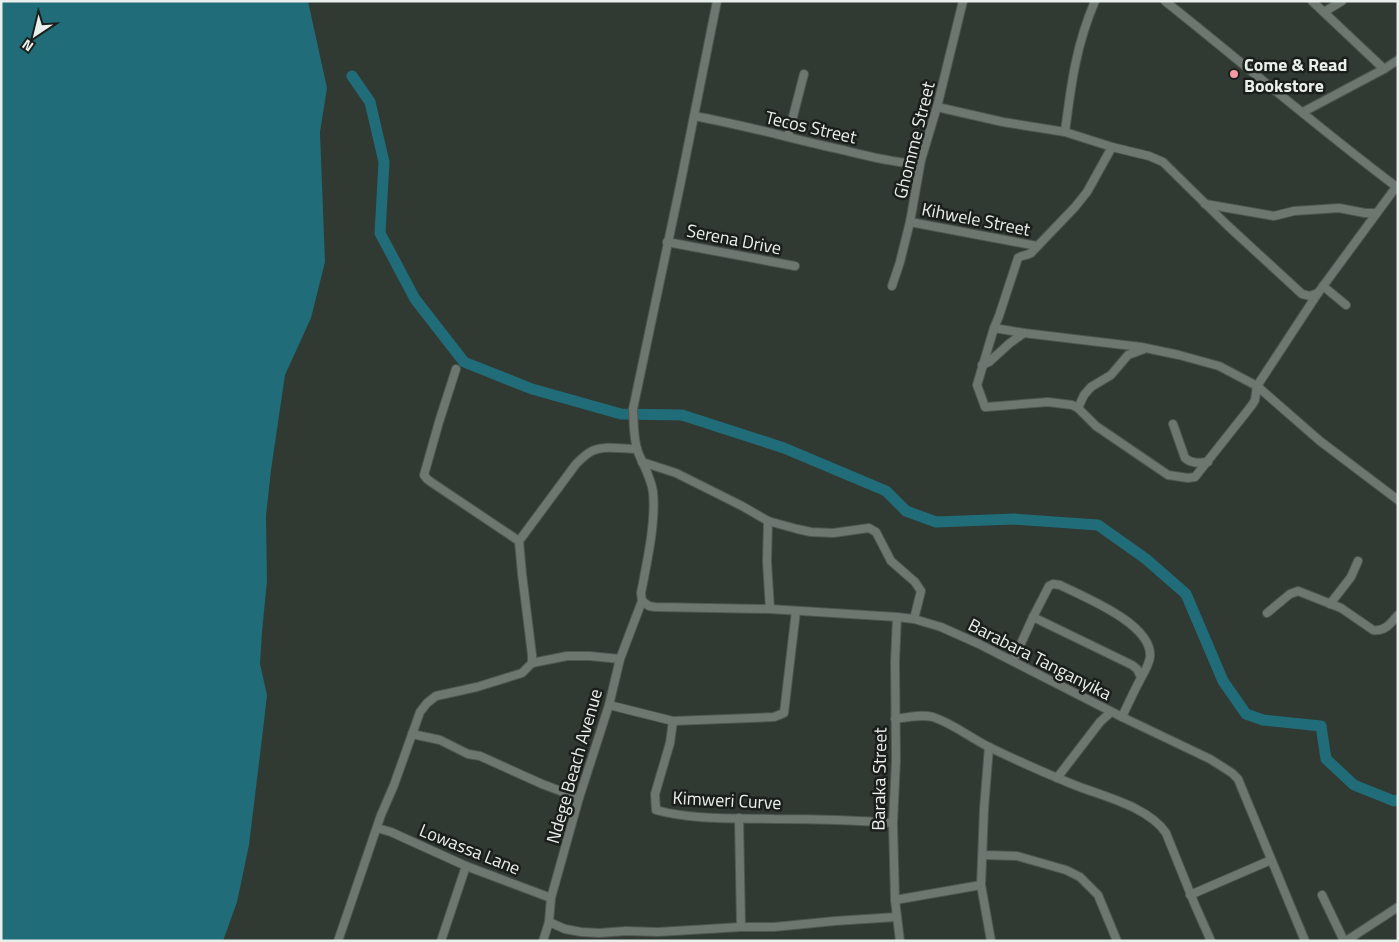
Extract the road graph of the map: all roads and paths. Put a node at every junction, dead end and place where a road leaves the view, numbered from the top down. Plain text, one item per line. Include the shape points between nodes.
1 (717, 1) edge
2 (963, 1) edge
3 (1094, 1) edge
4 (1165, 1) edge
5 (1312, 1) edge
6 (1342, 1) edge
7 (1324, 12) junction
8 (1398, 60) edge
9 (1384, 69) junction
10 (804, 74) dead end
11 (937, 107) junction
12 (1303, 112) junction
13 (694, 116) junction
14 (1064, 132) junction
15 (788, 136) junction
16 (1112, 147) junction
17 (921, 160) junction
18 (1397, 187) edge
19 (1205, 204) junction
20 (1376, 213) junction
21 (910, 222) junction
22 (668, 242) junction
23 (1037, 246) junction
24 (795, 266) dead end
25 (892, 286) dead end
26 (1323, 286) junction
27 (1318, 293) junction
28 (1346, 305) dead end
29 (994, 328) junction
30 (1024, 333) junction
31 (1146, 348) junction
32 (982, 365) junction
33 (456, 369) dead end
34 (1257, 386) junction
35 (1078, 408) junction
36 (1173, 424) dead end
37 (637, 449) junction
38 (642, 462) junction
39 (1208, 462) junction
40 (1398, 500) edge
41 (768, 521) junction
42 (519, 542) junction
43 (1358, 561) dead end
44 (642, 601) junction
45 (1330, 604) junction
46 (770, 609) junction
47 (796, 611) junction
48 (1267, 613) dead end
49 (1398, 615) edge
50 (898, 616) junction
51 (1033, 617) junction
52 (914, 619) junction
53 (620, 658) junction
54 (1013, 662) junction
55 (532, 663) junction
56 (1141, 677) junction
57 (609, 704) junction
58 (1111, 712) junction
59 (1122, 717) junction
60 (896, 720) junction
61 (673, 721) junction
62 (412, 734) junction
63 (989, 747) junction
64 (1057, 778) junction
65 (579, 798) junction
66 (740, 818) junction
67 (893, 823) junction
68 (377, 828) junction
69 (983, 855) junction
70 (1271, 860) junction
71 (466, 866) junction
72 (981, 885) junction
73 (1190, 895) junction
74 (1322, 895) dead end
75 (551, 898) junction
76 (895, 900) junction
77 (1398, 907) edge
78 (896, 917) junction
79 (549, 922) junction
80 (740, 927) junction
81 (338, 941) edge
82 (441, 941) edge
83 (543, 941) edge
84 (900, 941) edge
85 (991, 941) edge
86 (1117, 941) edge
87 (1210, 941) edge
88 (1306, 941) edge
89 (1345, 941) edge

1 - 13 street, Ndege Beach Avenue
2 - 11 street, Ghomme Street
3 - 14 street via 1075,62
4 - 12 street
5 - 7 street
6 - 7 street
7 - 9 street
8 - 9 street
9 - 12 street
10 - 15 street
11 - 14 street
11 - 17 street, Ghomme Street
12 - 18 street
13 - 15 street, Tecos Street
13 - 22 street, Ndege Beach Avenue
14 - 16 street
15 - 17 street, Tecos Street via 881,158 911,163
16 - 19 street via 1163,162
16 - 23 street via 1087,192
17 - 21 street, Ghomme Street
18 - 20 street
19 - 20 street via 1274,216 1294,211 1339,208
19 - 27 street via 1302,294
20 - 26 street
21 - 23 street, Kihwele Street
21 - 25 street, Ghomme Street
22 - 24 street, Serena Drive
22 - 37 street, Ndege Beach Avenue via 634,409
23 - 29 street via 1031,253 1018,258
26 - 27 street
26 - 28 street
27 - 34 street
29 - 30 street
29 - 32 street
30 - 31 street
30 - 32 street
31 - 34 street via 1219,366
31 - 35 street via 1128,355 1111,375 1091,387
32 - 35 street via 977,384 986,407 1048,402
33 - 42 street via 424,475
34 - 39 street via 1252,405
34 - 40 street via 1320,441
35 - 39 street via 1096,426 1168,475 1195,477
36 - 39 street via 1185,458 1191,462
37 - 38 street, Ndege Beach Avenue
37 - 42 street via 605,448 587,454 576,464
38 - 41 street via 676,473
38 - 44 street, Ndege Beach Avenue via 653,491
41 - 46 street
41 - 52 street via 811,532 833,533 869,528 876,532 891,561 921,591
42 - 55 street
43 - 45 street via 1351,577
44 - 46 street, Barabara Tanganyika via 655,607
44 - 53 street, Ndege Beach Avenue
45 - 48 street via 1298,591
45 - 49 street via 1378,631 1385,629
46 - 47 street, Barabara Tanganyika
47 - 50 street, Barabara Tanganyika
47 - 61 street via 784,713 774,717
50 - 52 street, Barabara Tanganyika
50 - 60 street, Baraka Street
51 - 54 street
51 - 56 street via 1132,665
51 - 56 street via 1046,590 1053,584 1112,611 1140,632 1148,644 1149,660
52 - 54 street, Barabara Tanganyika via 941,627
53 - 55 street via 567,656
53 - 57 street, Ndege Beach Avenue
54 - 58 street, Barabara Tanganyika
55 - 62 street via 522,672 436,696 420,712
56 - 59 street
57 - 61 street
57 - 65 street, Ndege Beach Avenue
58 - 59 street, Barabara Tanganyika
58 - 64 street
59 - 70 street, Barabara Tanganyika via 1232,773 1238,780
60 - 63 street via 930,716
60 - 67 street, Baraka Street
61 - 66 street, Kimweri Curve via 655,794 656,810
62 - 65 street via 447,743
62 - 68 street
63 - 64 street
63 - 69 street
64 - 73 street via 1129,806 1160,825
65 - 75 street, Ndege Beach Avenue
66 - 67 street, Kimweri Curve
66 - 80 street
67 - 76 street, Baraka Street
68 - 71 street, Lowassa Lane
68 - 81 street
69 - 72 street
69 - 86 street via 1017,856 1080,877 1098,895
70 - 73 street
70 - 88 street, Barabara Tanganyika
71 - 75 street, Lowassa Lane
71 - 82 street
72 - 76 street
72 - 85 street
73 - 87 street
74 - 89 street
75 - 79 street, Ndege Beach Avenue
76 - 78 street, Baraka Street
77 - 89 street
78 - 80 street
78 - 84 street, Baraka Street
79 - 80 street via 573,930 599,933
79 - 83 street, Ndege Beach Avenue

